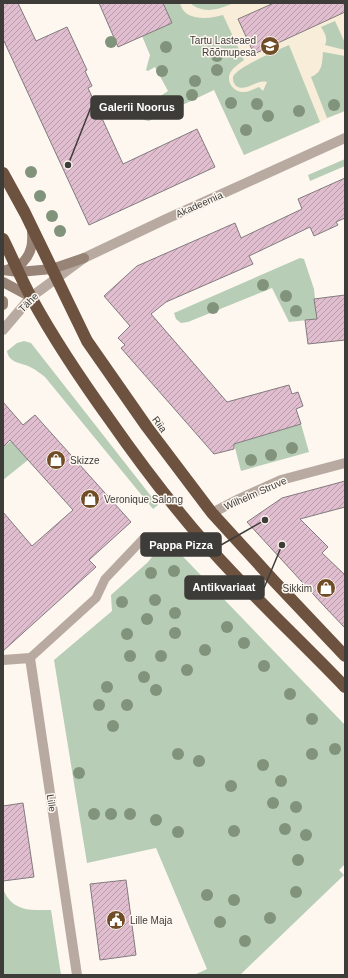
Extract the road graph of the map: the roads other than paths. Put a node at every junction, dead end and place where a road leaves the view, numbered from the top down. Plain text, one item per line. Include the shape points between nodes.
1 (345, 138) edge
2 (3, 173) edge
3 (32, 228) junction
4 (3, 239) edge
5 (3, 270) edge
6 (20, 273) junction
7 (54, 274) junction
8 (3, 282) edge
9 (31, 297) junction
10 (3, 301) edge
11 (3, 305) edge
12 (3, 330) edge
13 (345, 463) edge
14 (212, 513) junction
15 (143, 539) dead end
16 (345, 656) edge
17 (30, 658) junction
18 (3, 660) edge
19 (345, 687) edge
20 (77, 975) edge

1 - 7 street, Akadeemia via 164,220
2 - 3 highway, Riia
3 - 6 main road via 32,247
3 - 7 highway, Riia
4 - 6 highway
5 - 6 main road
5 - 6 main road via 14,275
6 - 7 main road
6 - 9 highway
7 - 9 street, Tähe
7 - 14 highway, Riia via 87,340
8 - 9 main road
9 - 12 street, Tähe
9 - 19 highway via 75,370 175,507 239,580
10 - 11 main road
13 - 14 street, Wilhelm Struve via 281,480
14 - 16 highway, Riia
15 - 17 lane via 105,578 96,598
17 - 18 street
17 - 20 street, Lille

